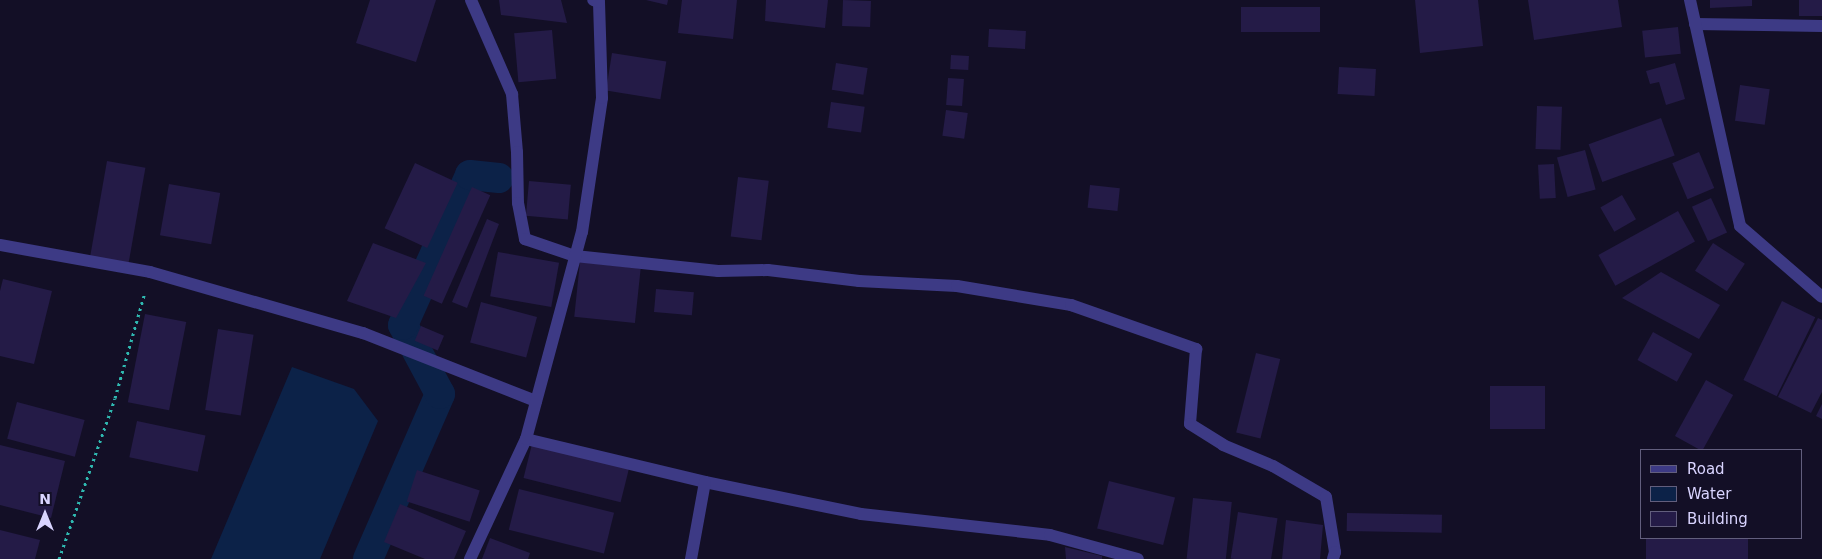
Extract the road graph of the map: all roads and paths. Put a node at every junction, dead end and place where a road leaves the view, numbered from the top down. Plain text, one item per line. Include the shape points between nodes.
1 (471, 0) edge
2 (593, 0) edge
3 (1690, 0) edge
4 (1695, 24) junction
5 (1822, 26) edge
6 (0, 245) edge
7 (575, 256) junction
8 (150, 272) junction
9 (1822, 296) edge
10 (536, 401) junction
11 (526, 439) junction
12 (705, 482) junction
13 (59, 559) edge
14 (470, 559) edge
15 (691, 559) edge
16 (1138, 559) edge
17 (1333, 559) edge

1 - 7 street via 512,94 518,204 525,239
2 - 7 street via 599,2 602,98 582,232
3 - 4 street
4 - 5 street
4 - 9 street via 1740,226
6 - 8 street
7 - 10 street
7 - 17 street via 718,270 768,270 859,281 957,286 1071,305 1196,349 1190,424 1223,445 1273,466 1326,497 1335,552
8 - 10 street via 363,333
8 - 13 path via 115,398
10 - 11 street
11 - 12 street
11 - 14 street
12 - 15 street
12 - 16 street via 861,514 1050,535

